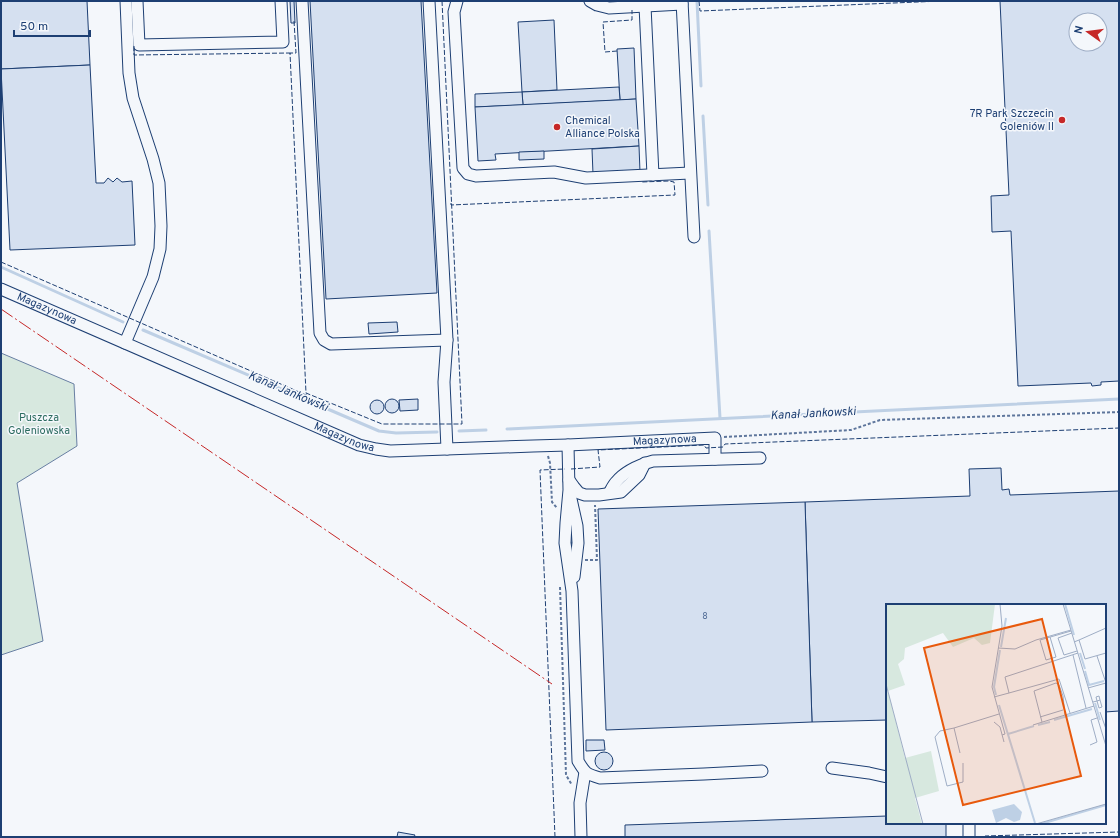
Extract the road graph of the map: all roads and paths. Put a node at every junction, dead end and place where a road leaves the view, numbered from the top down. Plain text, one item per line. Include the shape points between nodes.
1 (126, 1) edge
2 (138, 1) edge
3 (281, 1) edge
4 (302, 1) edge
5 (429, 1) edge
6 (457, 1) edge
7 (590, 1) edge
8 (682, 3) edge
9 (645, 6) junction
10 (690, 173) junction
11 (653, 175) junction
12 (694, 238) dead end
13 (1, 289) edge
14 (447, 340) junction
15 (125, 343) junction
16 (1119, 412) edge
17 (715, 438) junction
18 (568, 445) junction
19 (447, 449) junction
20 (546, 454) dead end
21 (760, 458) dead end
22 (715, 459) junction
23 (569, 485) junction
24 (595, 505) dead end
25 (559, 510) dead end
26 (582, 560) dead end
27 (561, 582) dead end
28 (832, 768) dead end
29 (762, 770) dead end
30 (585, 772) junction
31 (886, 776) edge
32 (581, 795) junction
33 (969, 824) edge
34 (581, 837) edge
35 (969, 837) edge

1 - 15 street via 129,74 133,98 158,177 161,226 160,249 154,276
2 - 3 street via 139,46 283,42
4 - 14 street via 320,333 324,340 331,344
5 - 14 street
6 - 11 street via 454,12 463,168 468,174 476,176 554,172 586,178
7 - 9 street via 608,8
8 - 9 street
8 - 10 street
9 - 11 street
10 - 11 street
10 - 12 street
13 - 15 street, Magazynowa
14 - 19 street via 444,382
15 - 19 street, Magazynowa via 359,445 390,451
16 - 17 path via 880,420 851,430
17 - 18 street, Magazynowa
17 - 22 street
18 - 19 street, Magazynowa
18 - 23 street
20 - 25 path via 550,463 552,502
21 - 22 street
22 - 23 street via 645,463 639,475 621,492 585,495
23 - 30 street via 578,543 572,592 578,761
24 - 26 path via 597,560
27 - 32 path via 566,775 572,785 572,795
28 - 31 street
29 - 30 street via 600,778
30 - 32 street
32 - 34 street
33 - 35 street

